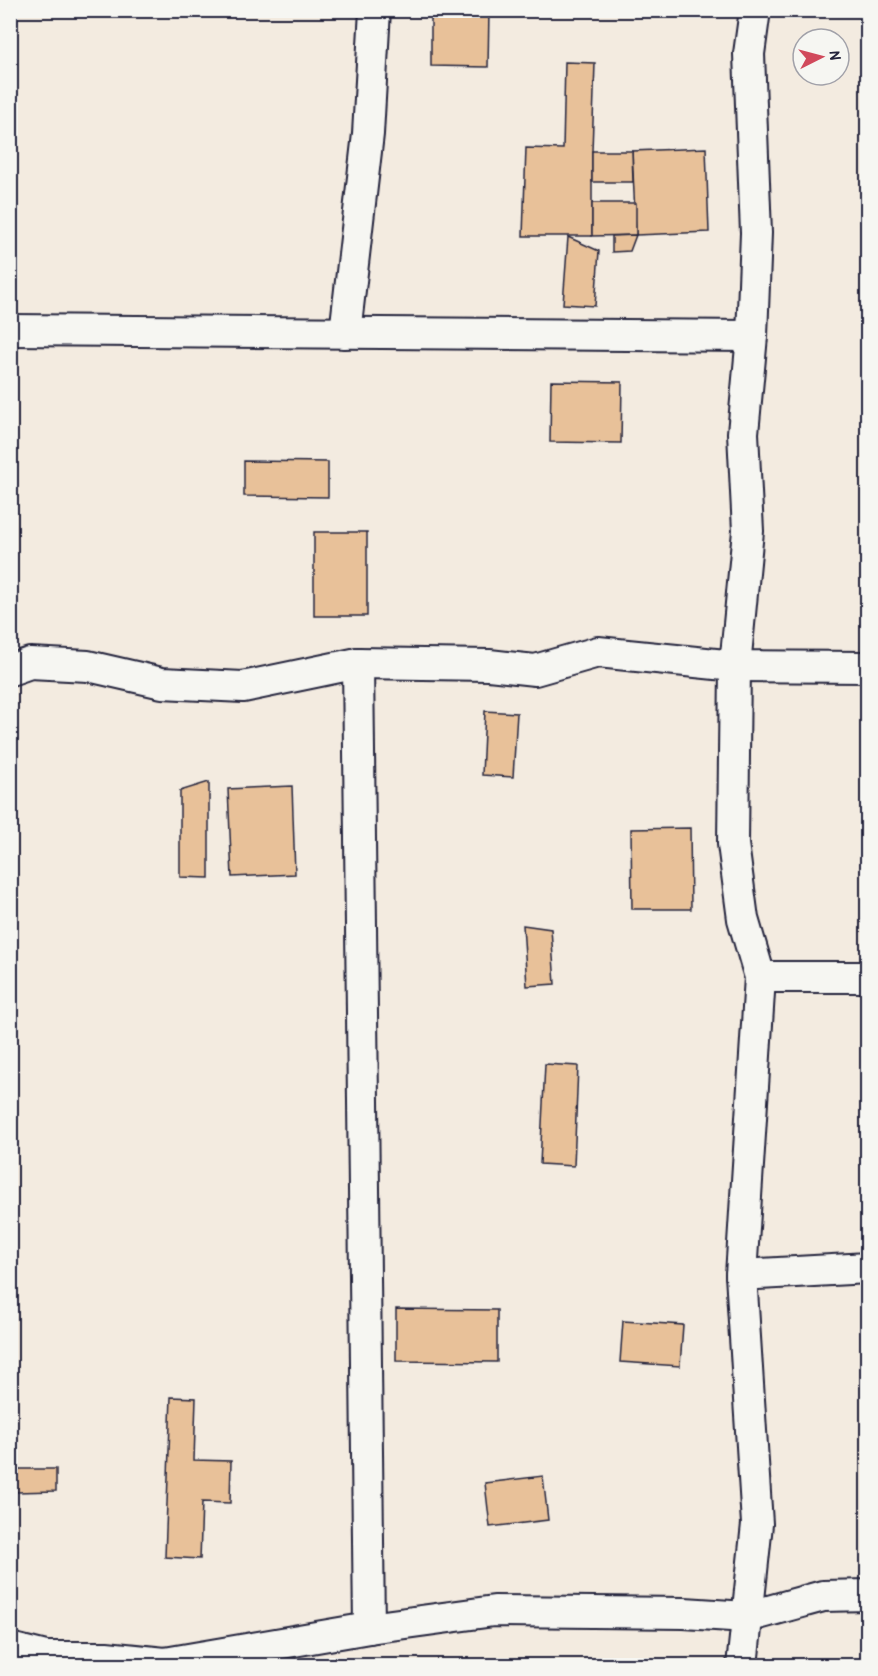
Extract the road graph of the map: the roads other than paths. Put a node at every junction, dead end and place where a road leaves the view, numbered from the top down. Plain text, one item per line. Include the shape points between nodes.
1 (375, 10) edge
2 (755, 10) edge
3 (10, 330) edge
4 (345, 333) junction
5 (752, 336) junction
6 (358, 663) junction
7 (735, 666) junction
8 (867, 667) edge
9 (10, 670) edge
10 (760, 977) junction
11 (867, 977) edge
12 (867, 1268) edge
13 (741, 1275) junction
14 (867, 1595) edge
15 (747, 1617) junction
16 (369, 1628) junction
17 (10, 1648) edge
18 (742, 1665) edge

1 - 4 street via 368,134
2 - 5 street via 749,54 756,233
3 - 4 street
4 - 5 street
5 - 7 street via 742,432 748,531
6 - 7 street via 489,665 535,670 598,651
6 - 9 street via 243,687 162,683 88,666 30,663
6 - 16 street
7 - 8 street
7 - 10 street via 734,844 743,919
10 - 11 street
10 - 13 street
12 - 13 street
13 - 15 street via 757,1524
14 - 15 street via 823,1596
15 - 16 street via 494,1611
15 - 18 street
16 - 17 street via 165,1663 106,1657 46,1657

